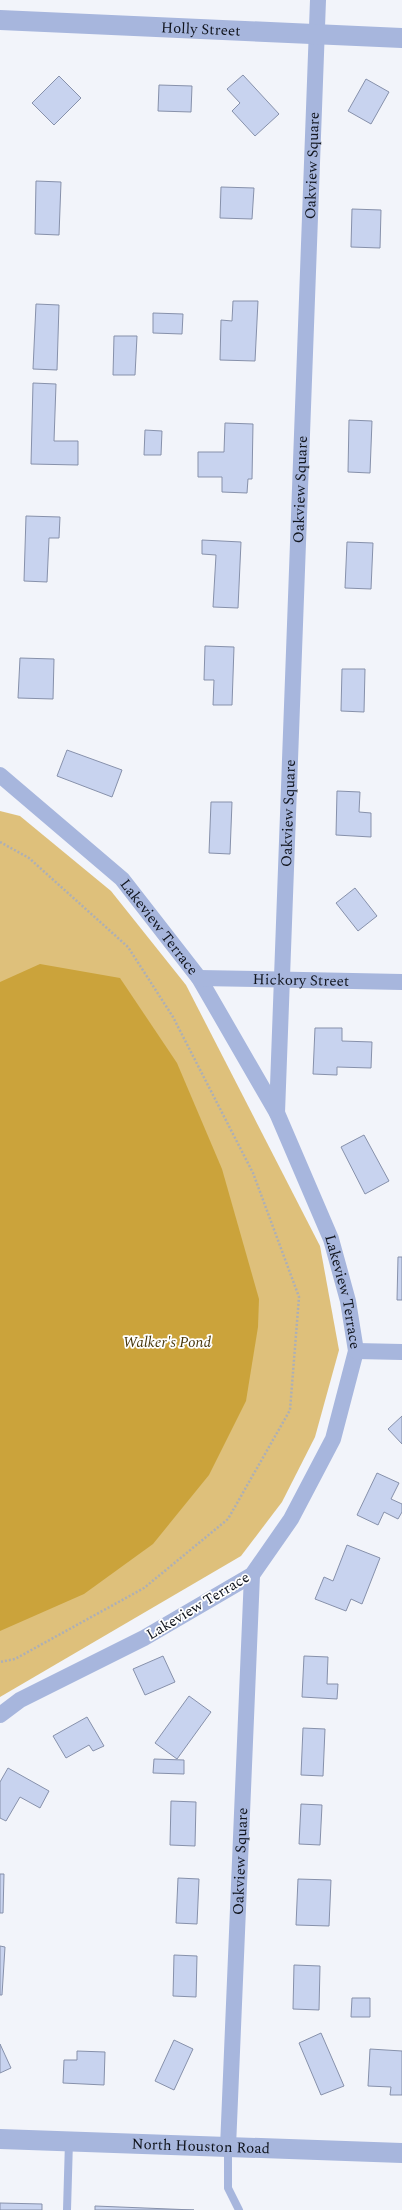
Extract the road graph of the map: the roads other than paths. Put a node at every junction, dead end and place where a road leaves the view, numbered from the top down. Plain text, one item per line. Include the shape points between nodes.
1 (318, 0) edge
2 (0, 20) edge
3 (318, 35) junction
4 (402, 38) edge
5 (0, 775) edge
6 (199, 978) junction
7 (284, 979) junction
8 (402, 982) edge
9 (277, 1113) junction
10 (356, 1351) junction
11 (402, 1352) edge
12 (252, 1575) junction
13 (0, 1715) edge
14 (0, 2139) edge
15 (68, 2141) junction
16 (228, 2147) junction
17 (402, 2153) edge
18 (67, 2210) edge
19 (239, 2210) edge

1 - 3 street, Oakview Square
2 - 3 street, Holly Street
3 - 4 street, Holly Street
3 - 7 street, Oakview Square
5 - 6 street, Lakeview Terrace via 122,879
6 - 7 street, Hickory Street
6 - 9 street, Lakeview Terrace
7 - 8 street, Hickory Street
7 - 9 street, Lakeview Terrace
9 - 10 street, Lakeview Terrace via 331,1238 348,1301
10 - 11 street
10 - 12 street, Lakeview Terrace via 334,1439 291,1520
12 - 13 street, Lakeview Terrace via 144,1638 20,1700
12 - 16 street, Oakview Square
14 - 15 street, North Houston Road
15 - 16 street, North Houston Road
15 - 18 lane
16 - 17 street, North Houston Road
16 - 19 lane via 228,2188

